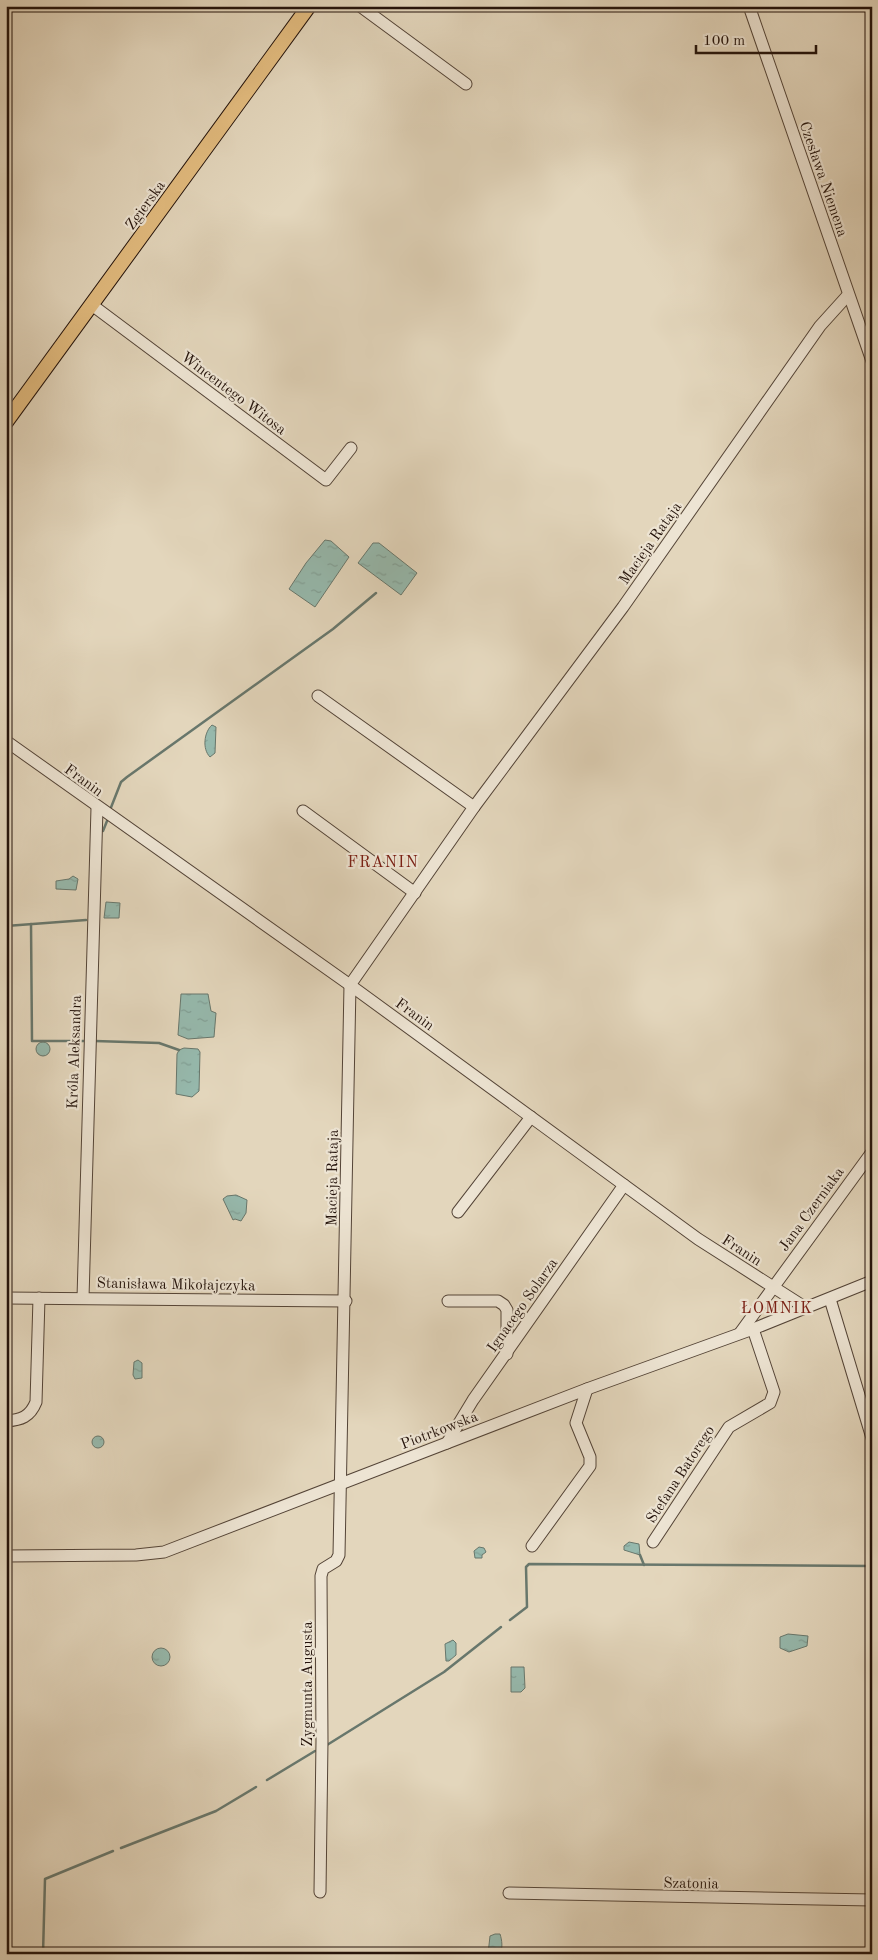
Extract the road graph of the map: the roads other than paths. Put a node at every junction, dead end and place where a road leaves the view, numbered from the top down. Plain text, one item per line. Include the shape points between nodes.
1 (309, 6) edge
2 (360, 6) edge
3 (749, 6) edge
4 (466, 84) dead end
5 (848, 295) junction
6 (92, 305) junction
7 (872, 361) edge
8 (6, 422) edge
9 (351, 448) dead end
10 (318, 696) dead end
11 (6, 741) edge
12 (474, 807) junction
13 (97, 808) junction
14 (303, 811) dead end
15 (414, 893) junction
16 (350, 985) junction
17 (531, 1117) junction
18 (872, 1152) edge
19 (624, 1185) junction
20 (458, 1212) dead end
21 (872, 1281) edge
22 (772, 1288) junction
23 (6, 1298) edge
24 (39, 1298) junction
25 (83, 1298) junction
26 (830, 1298) junction
27 (346, 1301) junction
28 (448, 1301) dead end
29 (806, 1308) junction
30 (753, 1329) junction
31 (740, 1333) junction
32 (507, 1354) junction
33 (587, 1389) junction
34 (6, 1421) edge
35 (872, 1438) edge
36 (447, 1443) junction
37 (341, 1484) junction
38 (653, 1542) dead end
39 (532, 1546) dead end
40 (6, 1556) edge
41 (320, 1892) dead end
42 (509, 1894) dead end
43 (872, 1900) edge

1 - 6 main road, Zgierska
2 - 4 street
3 - 5 street, Czesława Niemena
5 - 7 street, Czesława Niemena
5 - 12 street, Macieja Rataja via 820,326 623,607
6 - 8 main road, Zgierska
6 - 9 street, Wincentego Witosa via 326,480
10 - 12 street
11 - 13 street, Franin
12 - 15 street, Macieja Rataja
13 - 16 street, Franin
13 - 25 street, Króla Aleksandra
14 - 15 street
15 - 16 street, Macieja Rataja
16 - 17 street, Franin
16 - 27 street, Macieja Rataja
17 - 19 street, Franin
17 - 20 street
18 - 22 street, Jana Czerniaka
19 - 22 street, Franin
19 - 32 street, Ignacego Solarza
21 - 26 street, Piotrkowska
22 - 29 street, Franin
22 - 31 street, Jana Czerniaka
23 - 24 street, Stanisława Mikołajczyka
24 - 25 street, Stanisława Mikołajczyka
24 - 34 street via 36,1402 32,1412 23,1419
25 - 27 street, Stanisława Mikołajczyka
26 - 29 street, Piotrkowska
26 - 35 street
27 - 37 street, Macieja Rataja
28 - 32 street via 498,1301 504,1305 507,1310
29 - 30 street, Piotrkowska
30 - 31 street, Piotrkowska
30 - 38 street, Stefana Batorego via 774,1397 770,1403 729,1427
31 - 33 street, Piotrkowska
32 - 36 street, Ignacego Solarza
33 - 36 street, Piotrkowska
33 - 39 street via 576,1423 590,1457 590,1466
36 - 37 street, Piotrkowska
37 - 40 street, Piotrkowska via 156,1554
37 - 41 street, Zygmunta Augusta via 339,1556 323,1569 321,1576
42 - 43 street, Szatonia

